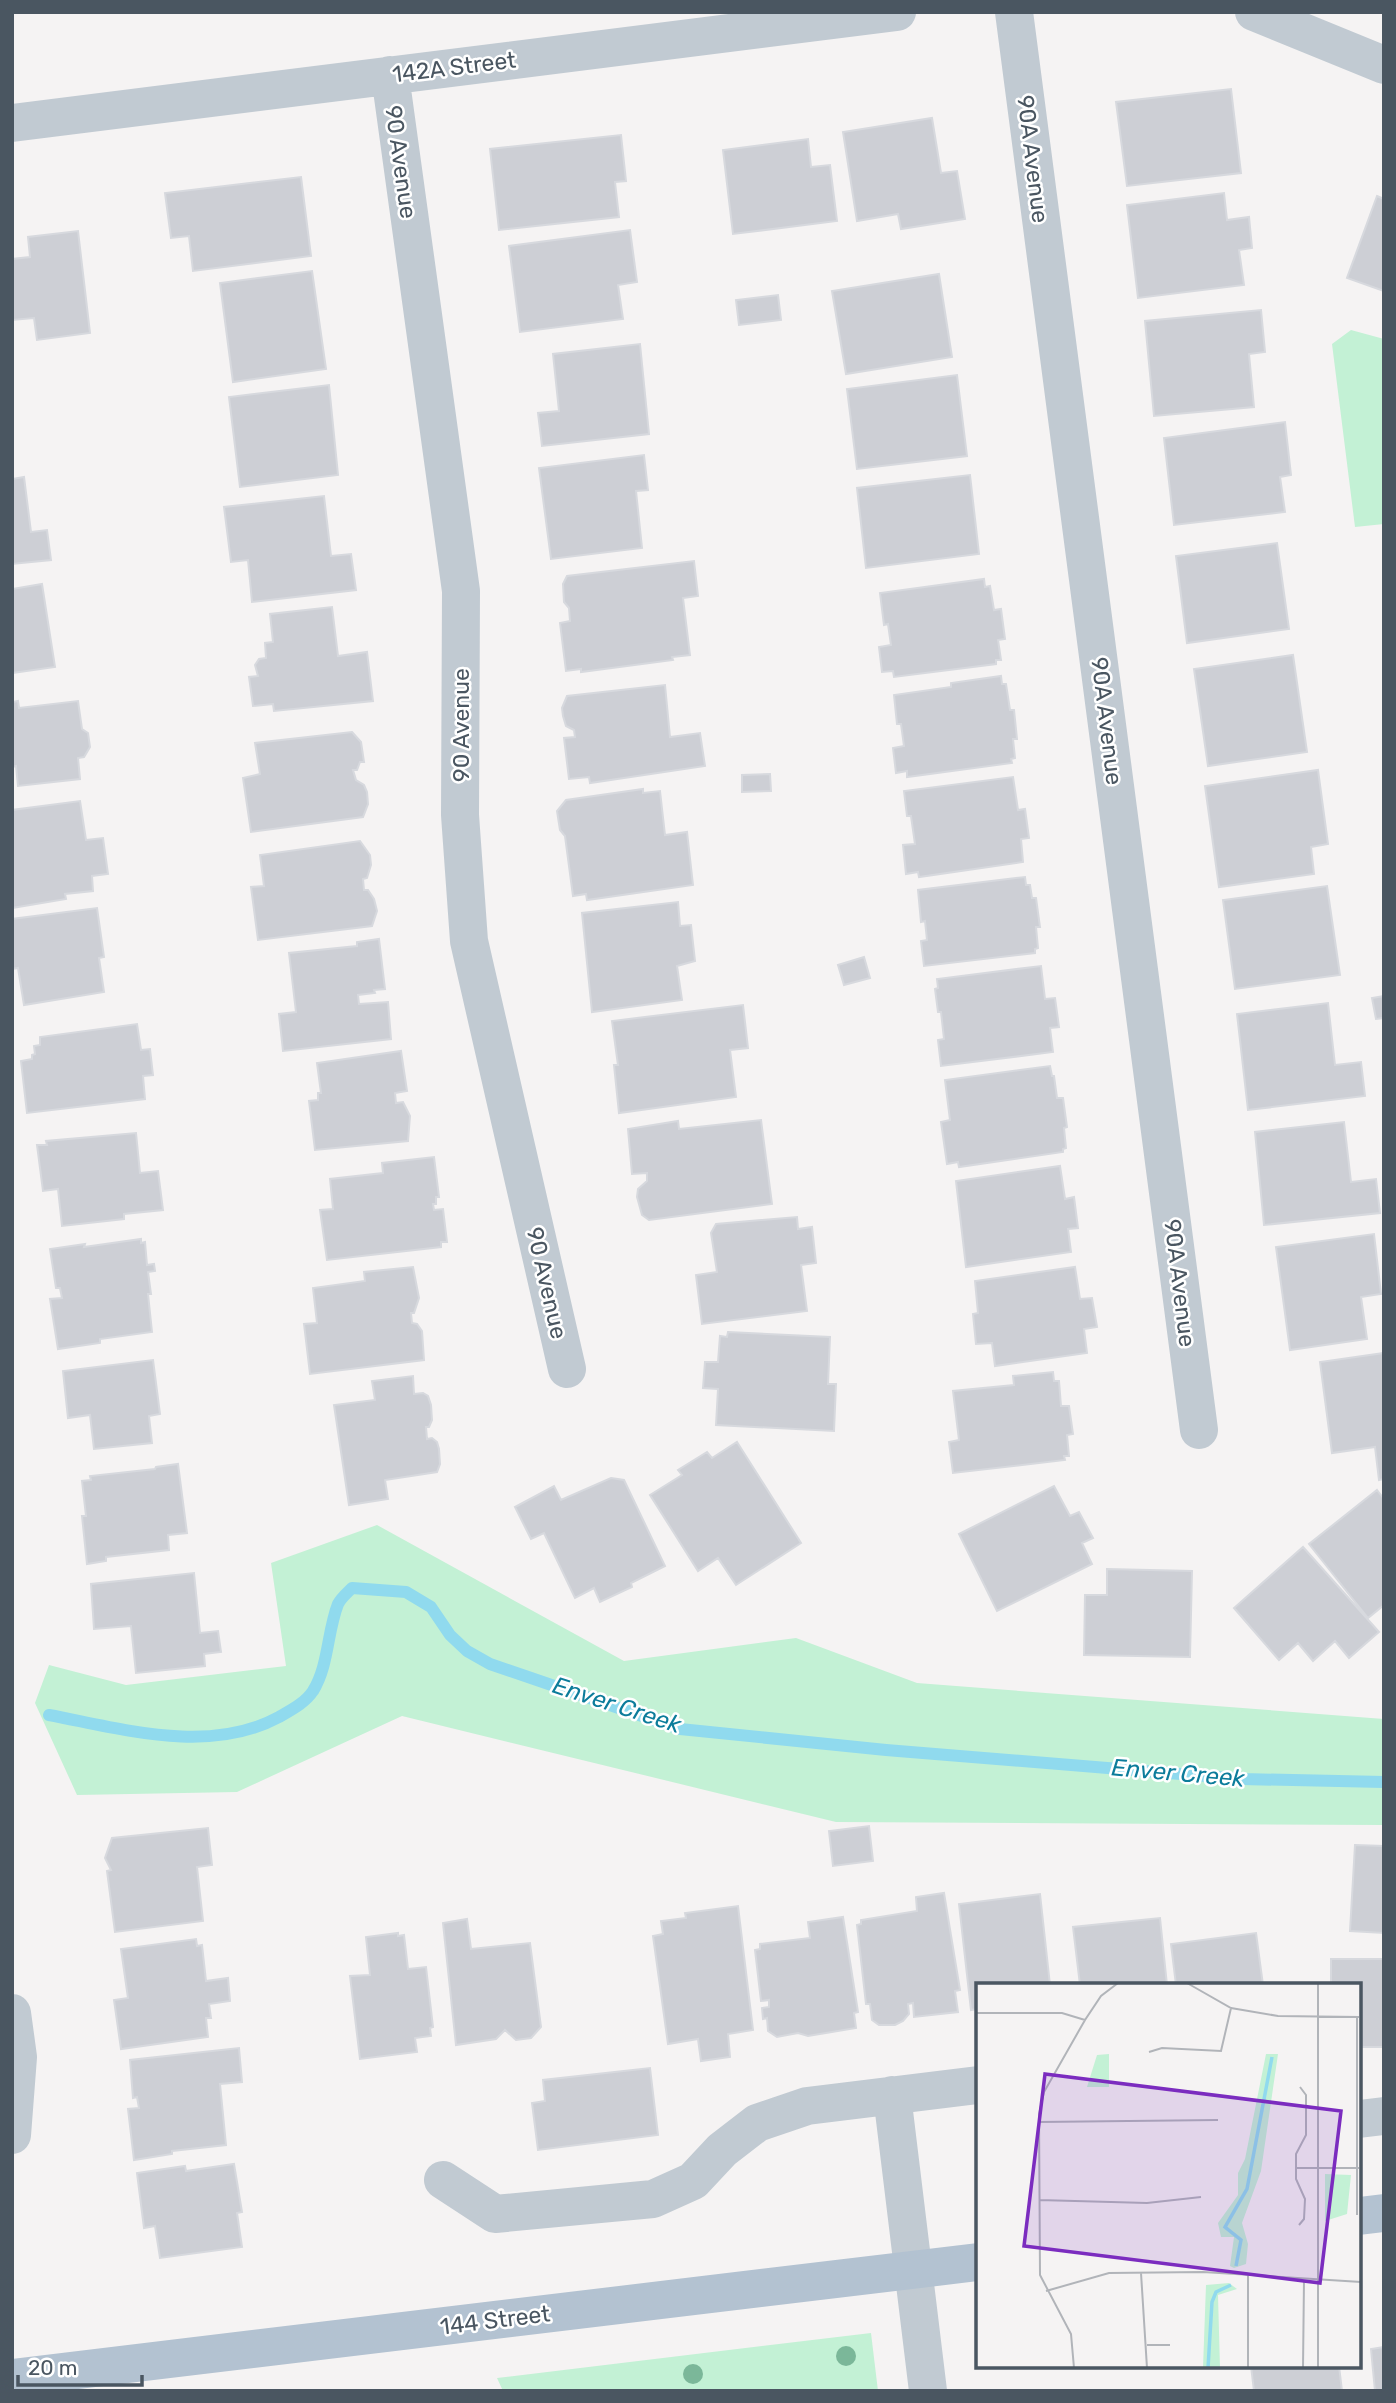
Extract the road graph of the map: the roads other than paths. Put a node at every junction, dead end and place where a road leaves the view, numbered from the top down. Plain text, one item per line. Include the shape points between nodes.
1 (897, 12) edge
2 (1014, 12) edge
3 (1254, 12) edge
4 (1384, 65) edge
5 (390, 75) junction
6 (12, 123) edge
7 (567, 1369) dead end
8 (1199, 1430) dead end
9 (12, 2013) edge
10 (976, 2085) edge
11 (892, 2095) junction
12 (1384, 2116) edge
13 (1361, 2119) edge
14 (12, 2135) edge
15 (443, 2180) dead end
16 (1384, 2213) edge
17 (1361, 2216) edge
18 (976, 2262) edge
19 (914, 2269) junction
20 (12, 2378) edge
21 (928, 2391) edge

1 - 5 street, 142A Street
2 - 8 street, 90A Avenue
3 - 4 street
5 - 6 street, 142A Street
5 - 7 street, 90 Avenue via 461,591 460,815 469,941
9 - 14 street via 18,2057
10 - 11 street
11 - 15 street via 807,2106 757,2123 693,2181 653,2199 495,2214
11 - 19 street
12 - 13 street
16 - 17 main road
18 - 19 main road, 144 Street
19 - 20 main road, 144 Street
19 - 21 street

